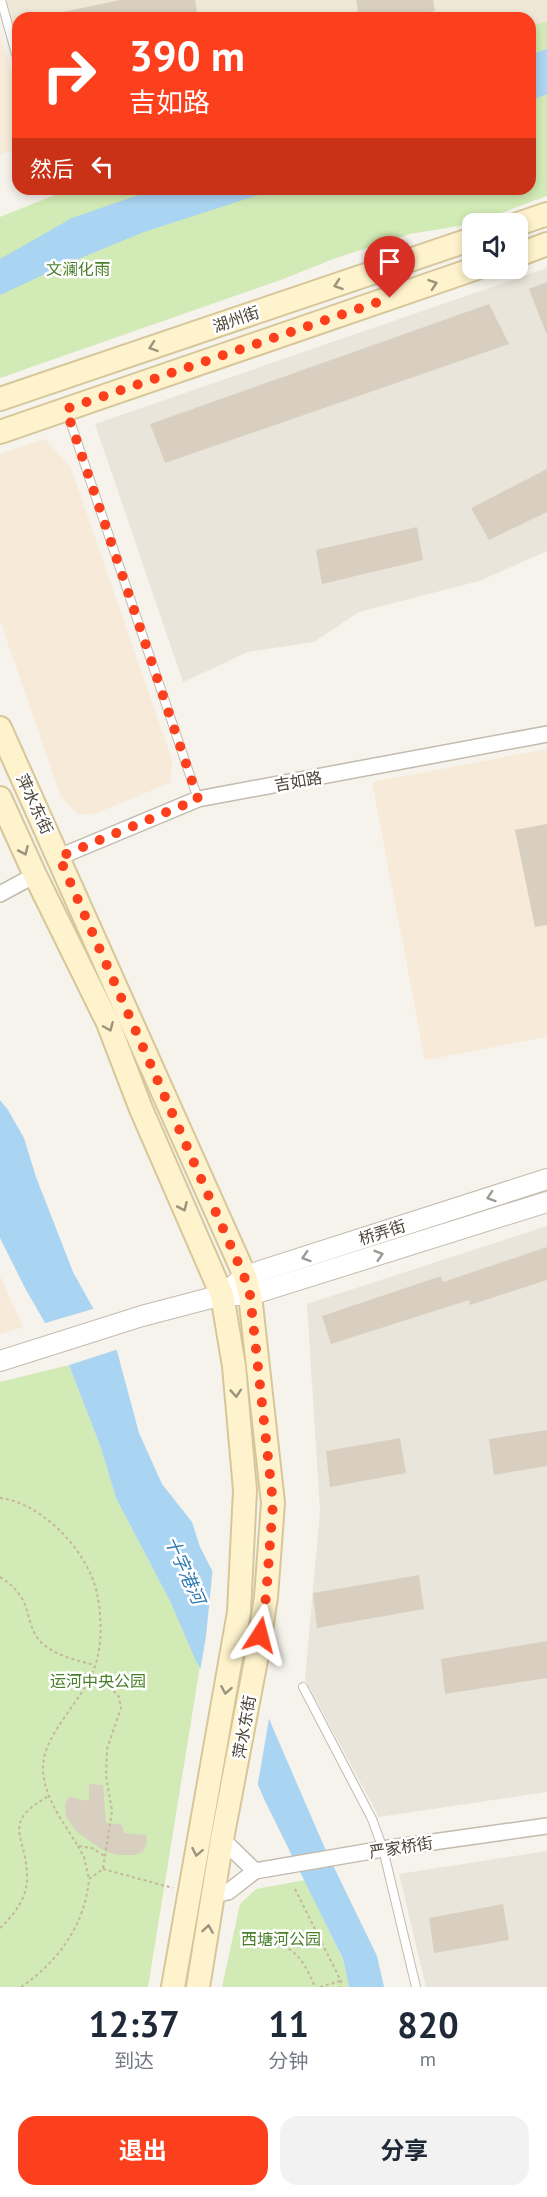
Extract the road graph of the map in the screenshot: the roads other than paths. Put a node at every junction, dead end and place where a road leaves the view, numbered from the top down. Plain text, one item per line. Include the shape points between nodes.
1 (1, 0) edge
2 (12, 39) edge
3 (547, 214) edge
4 (528, 221) edge
5 (462, 242) edge
6 (547, 244) edge
7 (528, 251) edge
8 (462, 273) edge
9 (0, 399) edge
10 (66, 409) junction
11 (0, 432) edge
12 (0, 728) edge
13 (547, 734) edge
14 (0, 798) edge
15 (198, 799) junction
16 (59, 857) junction
17 (35, 875) junction
18 (0, 894) edge
19 (547, 1179) edge
20 (547, 1202) edge
21 (247, 1286) junction
22 (222, 1295) junction
23 (8, 1358) edge
24 (303, 1687) dead end
25 (219, 1797) junction
26 (547, 1826) edge
27 (222, 1839) junction
28 (383, 1849) junction
29 (255, 1870) junction
30 (213, 1895) junction
31 (173, 1987) edge
32 (198, 1987) edge
33 (416, 1987) edge

1 - 2 lane
3 - 4 main road
5 -> 9 main road, 湖州街
6 - 7 main road
10 -> 8 main road, 湖州街
10 - 11 main road, 湖州街
10 - 15 lane
12 - 16 main road, 萍水东街
13 - 15 street, 吉如路
14 -> 17 main road, 萍水东街
15 - 16 street, 吉如路
16 - 21 main road, 萍水东街
17 - 18 street
17 -> 22 main road, 萍水东街 via 108,1023
19 -> 21 street, 桥弄街
21 -> 20 street, 桥弄街
21 - 22 street, 桥弄街
21 - 25 main road, 萍水东街 via 273,1503 260,1631
22 - 23 street, 桥弄街
22 -> 25 main road, 萍水东街 via 234,1366 245,1490 239,1612
24 - 28 lane via 372,1819
25 - 27 main road, 萍水东街
25 -> 31 main road, 萍水东街 via 190,1892
26 - 28 street, 严家桥街
27 - 29 street
27 - 30 main road, 萍水东街
28 - 29 street, 严家桥街
28 - 33 lane
29 - 30 street via 228,1892
32 -> 30 main road, 萍水东街

